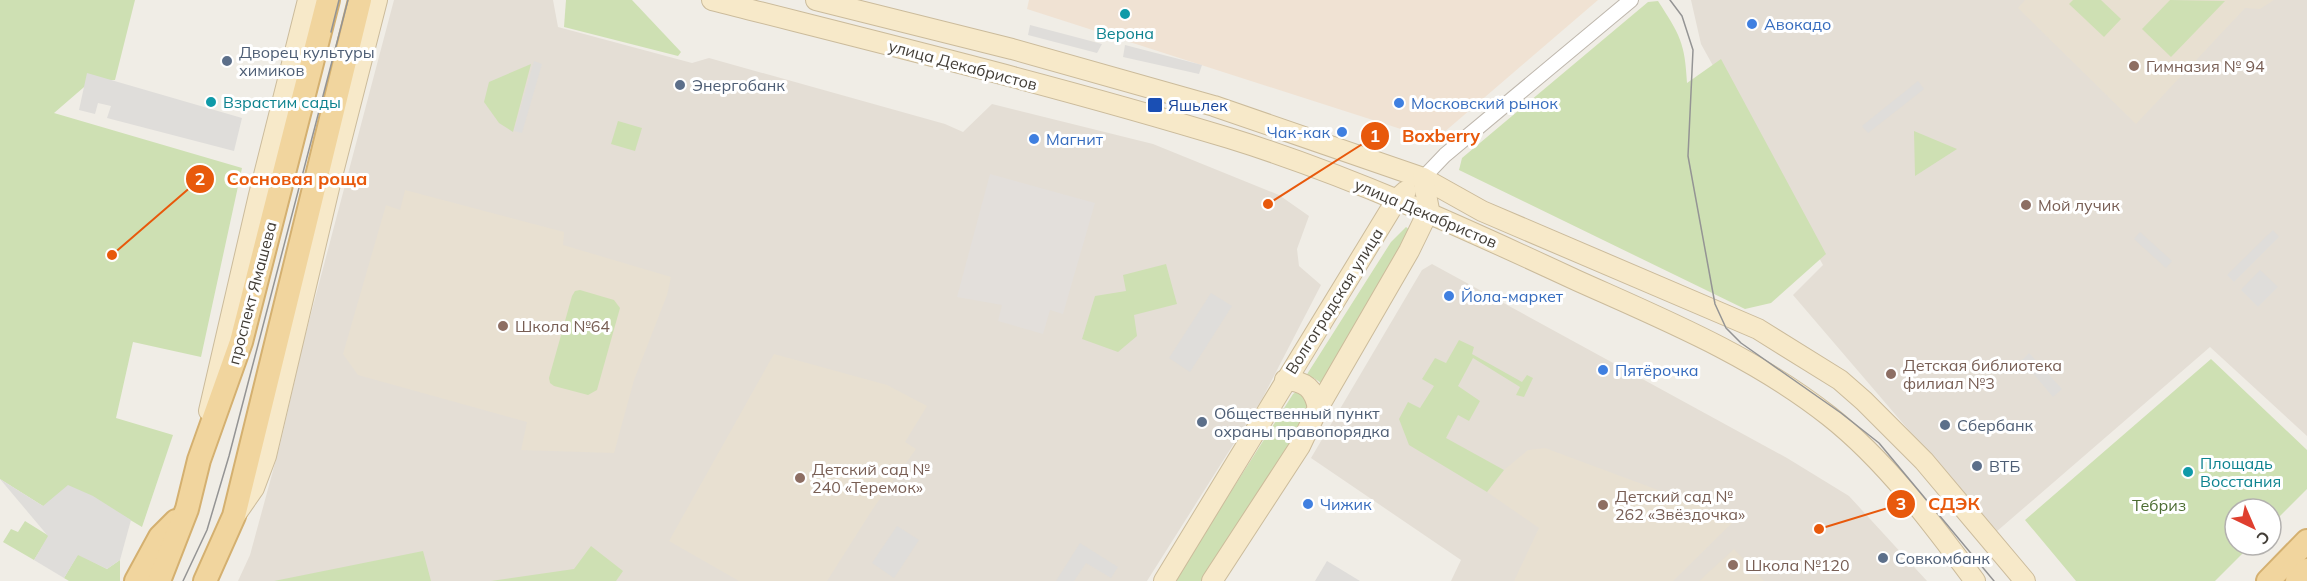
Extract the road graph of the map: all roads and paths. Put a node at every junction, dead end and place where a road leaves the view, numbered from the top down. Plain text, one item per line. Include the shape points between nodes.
1 (308, 0) edge
2 (328, 0) edge
3 (360, 0) edge
4 (377, 0) edge
5 (712, 0) edge
6 (816, 0) edge
7 (1631, 0) edge
8 (1423, 178) junction
9 (1396, 199) junction
10 (1428, 212) junction
11 (1285, 380) junction
12 (1318, 408) junction
13 (200, 460) junction
14 (187, 509) junction
15 (232, 522) junction
16 (2307, 541) edge
17 (2307, 570) edge
18 (136, 581) edge
19 (159, 581) edge
20 (205, 581) edge
21 (219, 581) edge
22 (1164, 581) edge
23 (1212, 581) edge
24 (1975, 581) edge
25 (2025, 581) edge
26 (2268, 581) edge
27 (2297, 581) edge

1 - 13 main road via 216,371
2 - 13 main road, проспект Ямашева via 241,342
3 - 15 main road, проспект Ямашева
4 - 15 main road via 266,456 254,488
5 - 9 main road, улица Декабристов via 1000,73 1231,139
6 - 8 main road, улица Декабристов via 1012,49 1214,106
7 - 8 street via 1445,155
8 - 9 main road, Волгоградская улица
8 - 10 main road
8 - 25 main road, улица Декабристов via 1482,211 1758,329 1840,380 1924,461
9 - 10 main road, улица Декабристов
9 - 11 main road, Волгоградская улица
10 - 12 main road
10 - 24 main road, улица Декабристов via 1704,339 1762,370 1816,406 1872,456
11 - 12 main road via 1298,380 1308,386 1315,392
11 - 22 main road, Волгоградская улица
12 - 23 main road via 1300,446
13 - 14 main road, проспект Ямашева
14 - 18 main road via 160,537
14 - 19 main road, проспект Ямашева
15 - 20 main road, проспект Ямашева
15 - 21 main road
16 - 26 main road
17 - 27 main road

